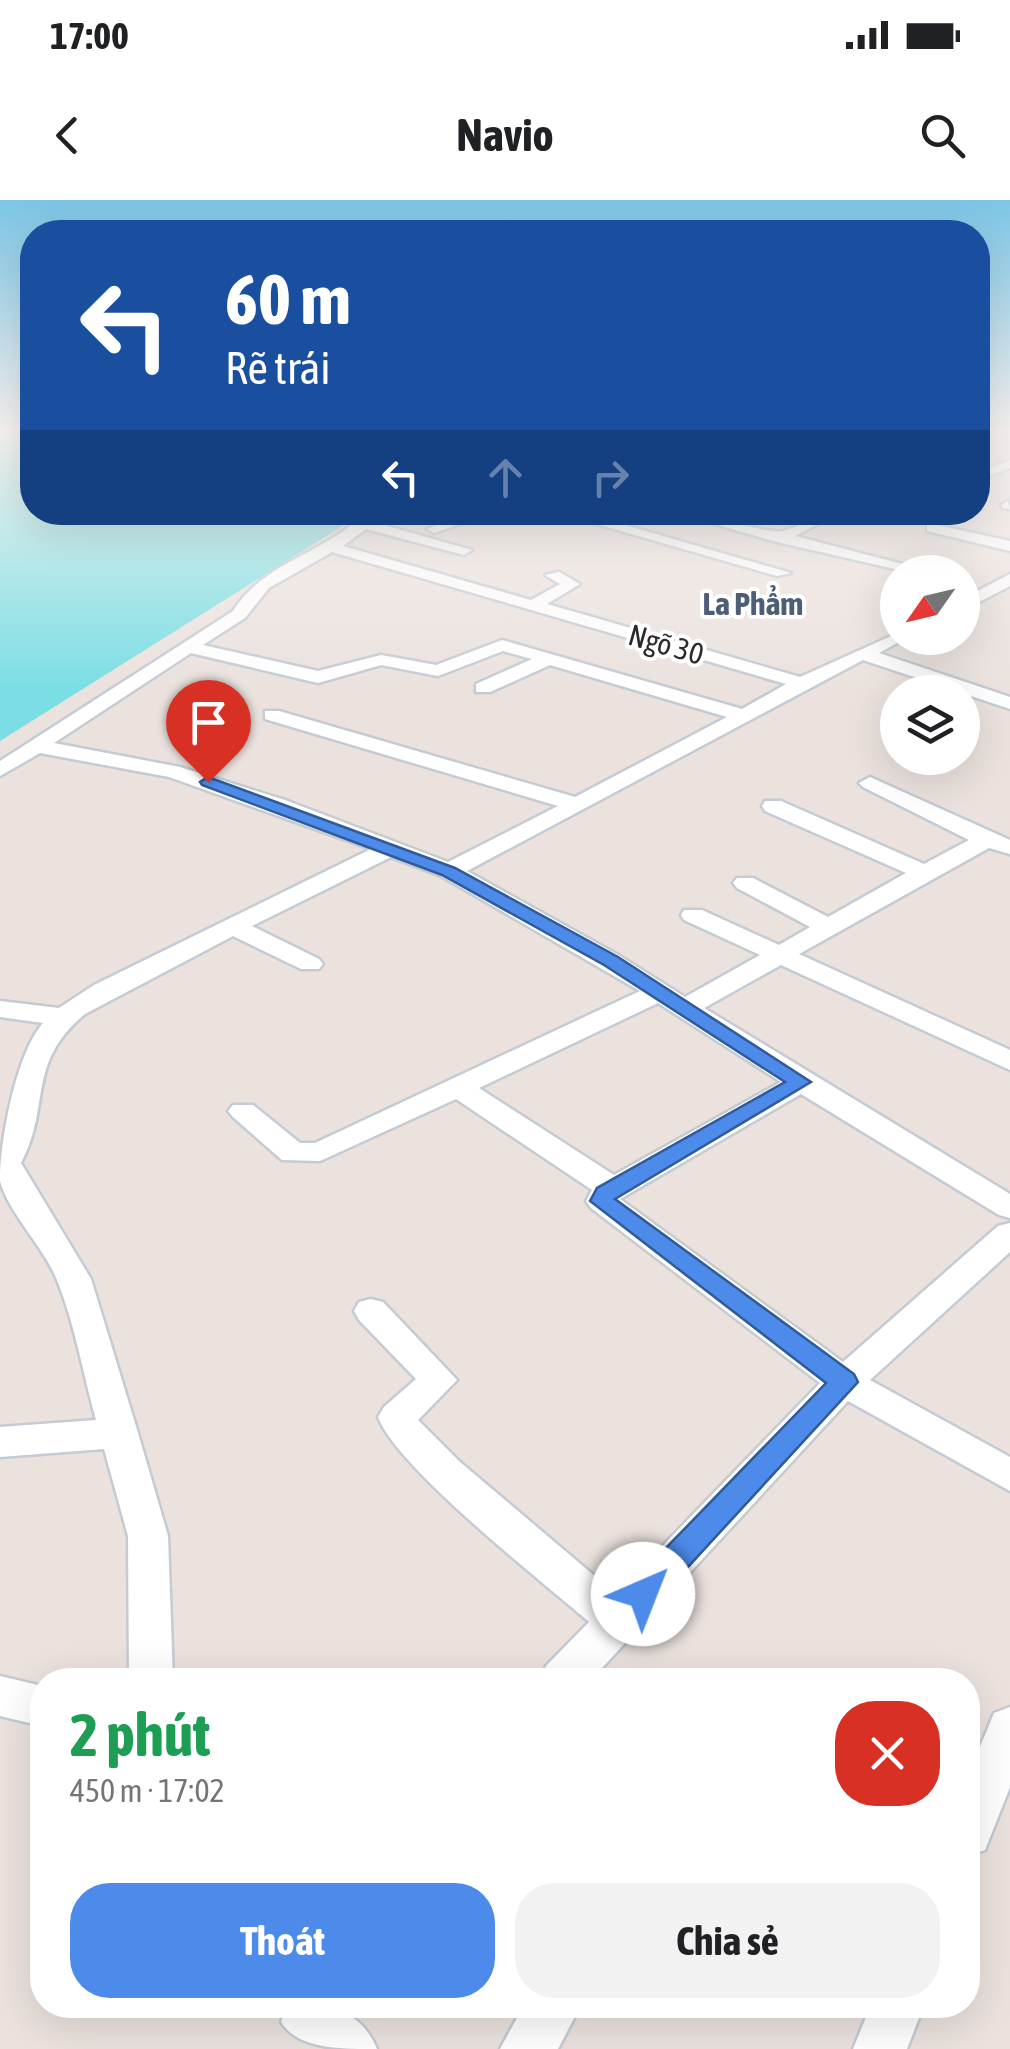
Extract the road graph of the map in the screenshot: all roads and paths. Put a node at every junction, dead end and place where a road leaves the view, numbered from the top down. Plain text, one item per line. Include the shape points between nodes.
1 (362, 525) edge
2 (385, 525) edge
3 (450, 525) edge
4 (609, 525) edge
5 (736, 525) edge
6 (806, 525) edge
7 (932, 528) dead end
8 (434, 530) dead end
9 (783, 536) junction
10 (414, 538) junction
11 (674, 543) junction
12 (1010, 546) edge
13 (334, 548) junction
14 (464, 550) dead end
15 (645, 552) dead end
16 (360, 555) junction
17 (730, 557) junction
18 (880, 561) edge
19 (783, 572) dead end
20 (553, 575) dead end
21 (1010, 579) edge
22 (980, 588) edge
23 (988, 590) junction
24 (1010, 596) edge
25 (980, 598) edge
26 (531, 606) junction
27 (880, 645) edge
28 (188, 646) junction
29 (861, 653) junction
30 (550, 658) junction
31 (802, 683) junction
32 (483, 688) dead end
33 (1010, 703) edge
34 (272, 715) dead end
35 (745, 716) junction
36 (40, 746) junction
37 (0, 770) edge
38 (870, 783) dead end
39 (576, 804) junction
40 (772, 806) dead end
41 (999, 844) edge
42 (387, 850) junction
43 (921, 871) junction
44 (449, 872) junction
45 (744, 884) dead end
46 (693, 915) dead end
47 (826, 926) junction
48 (234, 927) junction
49 (780, 956) junction
50 (310, 964) dead end
51 (671, 1000) junction
52 (0, 1009) edge
53 (62, 1017) junction
54 (1010, 1061) edge
55 (800, 1082) junction
56 (459, 1088) junction
57 (244, 1110) dead end
58 (2, 1162) edge
59 (613, 1189) junction
60 (1010, 1208) edge
61 (1010, 1234) edge
62 (371, 1311) dead end
63 (844, 1382) junction
64 (119, 1433) junction
65 (0, 1442) edge
66 (1010, 1476) edge
67 (618, 1620) junction
68 (150, 1668) edge
69 (573, 1668) edge
70 (0, 1696) edge
71 (30, 1703) edge
72 (1010, 1728) edge
73 (980, 1803) edge
74 (547, 2018) edge
75 (893, 2018) edge
76 (527, 2049) edge
77 (880, 2049) edge

1 - 13 street
2 - 10 street
3 - 8 street
4 - 11 street
5 - 9 street
6 - 9 street
7 - 12 street
9 - 17 street
9 - 18 street
10 - 14 street
10 - 16 street
11 - 15 street
11 - 17 street
13 - 16 street, Ngõ 30
13 - 28 street via 279,576 244,601 239,614
16 - 26 street, Ngõ 30
17 - 19 street
20 - 26 street via 572,584
21 - 23 street
22 - 23 street
23 - 24 street
23 - 25 street
26 - 31 street, Ngõ 30
27 - 29 street
28 - 30 street via 318,676 380,660 438,671 501,645
28 - 36 street
29 - 31 street
29 - 33 street
30 - 32 street
30 - 35 street
31 - 35 street
34 - 39 street
35 - 39 street
36 - 37 street
36 - 42 street via 174,770
38 - 41 street
39 - 44 street
40 - 43 street
41 - 43 street
42 - 44 street
42 - 48 street
43 - 47 street
44 - 51 street
45 - 47 street
46 - 49 street
47 - 49 street
48 - 50 street
48 - 53 street
49 - 51 street
49 - 54 street
51 - 55 street
51 - 56 street
52 - 53 street
53 - 58 street via 29,1062 13,1147
55 - 59 street
55 - 60 street
56 - 57 street via 304,1155
56 - 59 street
58 - 64 street via 74,1279
59 - 63 street via 602,1201 606,1206
61 - 63 street
62 - 67 street via 439,1380 397,1417 400,1425 446,1473
63 - 66 street
63 - 67 street
64 - 65 street
64 - 68 street via 148,1536
67 - 69 street
70 - 71 street
72 - 73 street
74 - 76 street
75 - 77 street

